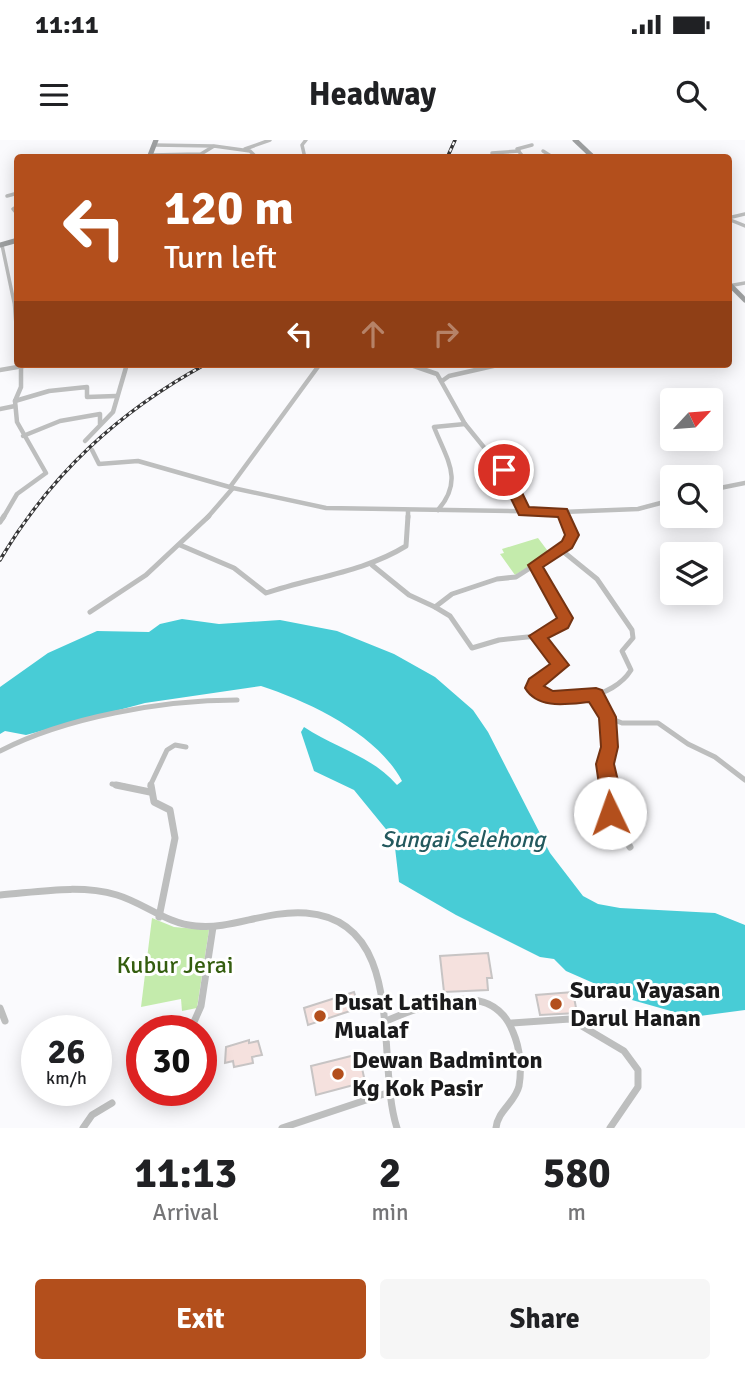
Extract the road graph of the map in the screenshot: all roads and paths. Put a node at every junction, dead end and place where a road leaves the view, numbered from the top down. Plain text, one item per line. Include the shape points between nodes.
1 (270, 140) edge
2 (575, 140) edge
3 (155, 142) edge
4 (532, 145) dead end
5 (213, 146) dead end
6 (245, 149) junction
7 (519, 151) junction
8 (543, 151) dead end
9 (201, 154) edge
10 (252, 154) edge
11 (496, 154) edge
12 (521, 154) edge
13 (548, 154) edge
14 (590, 154) edge
15 (14, 194) edge
16 (7, 196) dead end
17 (1, 245) edge
18 (14, 296) edge
19 (21, 368) edge
20 (126, 368) edge
21 (317, 368) edge
22 (413, 368) edge
23 (484, 368) edge
24 (442, 381) junction
25 (116, 396) junction
26 (15, 403) junction
27 (0, 409) edge
28 (100, 424) junction
29 (465, 424) junction
30 (23, 436) junction
31 (85, 441) dead end
32 (92, 450) dead end
33 (745, 483) edge
34 (232, 487) junction
35 (723, 487) edge
36 (660, 503) edge
37 (408, 510) junction
38 (438, 510) junction
39 (524, 512) junction
40 (562, 512) junction
41 (0, 522) edge
42 (180, 545) junction
43 (560, 550) junction
44 (372, 565) junction
45 (535, 565) junction
46 (435, 607) junction
47 (90, 612) dead end
48 (537, 636) junction
49 (596, 695) junction
50 (237, 700) dead end
51 (607, 717) junction
52 (186, 747) dead end
53 (0, 751) edge
54 (745, 780) edge
55 (111, 784) dead end
56 (150, 792) junction
57 (630, 847) dead end
58 (0, 895) edge
59 (159, 917) junction
60 (213, 927) junction
61 (0, 1008) edge
62 (197, 1015) edge
63 (5, 1021) dead end
64 (386, 1021) junction
65 (512, 1023) junction
66 (387, 1093) junction
67 (107, 1106) edge
68 (83, 1128) edge
69 (282, 1128) edge
70 (397, 1128) edge
71 (496, 1128) edge
72 (610, 1128) edge

1 - 6 street
2 - 14 street
3 - 5 street
4 - 7 street
6 - 9 street via 214,146
6 - 10 street
7 - 11 street via 492,153
7 - 12 street
8 - 13 street
15 - 16 street
17 - 18 street
19 - 26 street
20 - 25 street
21 - 34 street
22 - 24 street via 433,370
23 - 24 street
24 - 29 street
25 - 26 street via 91,399 87,387 49,391
25 - 28 street via 113,412
26 - 27 street
26 - 30 street
28 - 30 street via 100,414 80,415
28 - 31 street
29 - 38 street via 434,427 454,480 450,496
29 - 39 street via 504,470
30 - 41 street via 46,472 17,494
32 - 34 street via 99,464 138,461
33 - 35 street
34 - 37 street via 326,508
34 - 42 street
36 - 40 street via 638,509
37 - 38 street
37 - 44 street via 406,546
38 - 39 street
39 - 40 street
40 - 43 street via 572,535
42 - 44 street via 228,564 266,593 309,578
42 - 47 street
43 - 45 street
43 - 49 street via 597,579 634,638 622,651 631,670 629,677
44 - 46 street via 409,595
45 - 46 street via 516,577 452,594
45 - 48 street via 565,618
46 - 48 street via 450,616 472,648
48 - 49 street via 561,665 534,684 537,692 550,698
49 - 51 street
50 - 53 street via 184,702 129,713 28,737
51 - 54 street via 622,723 658,723
51 - 57 street via 610,813
52 - 56 street via 175,745 167,750
55 - 56 street
56 - 59 street via 154,803 170,810 175,832
58 - 59 street via 104,892
59 - 60 street via 181,925
60 - 62 street
60 - 64 street via 270,914 326,917 345,923 376,975
61 - 63 street
64 - 65 street via 431,1003 480,1000 501,1008
64 - 66 street
65 - 71 street via 518,1084
65 - 72 street via 570,1018 630,1057 638,1070 638,1087
66 - 69 street
66 - 70 street
67 - 68 street via 92,1115

